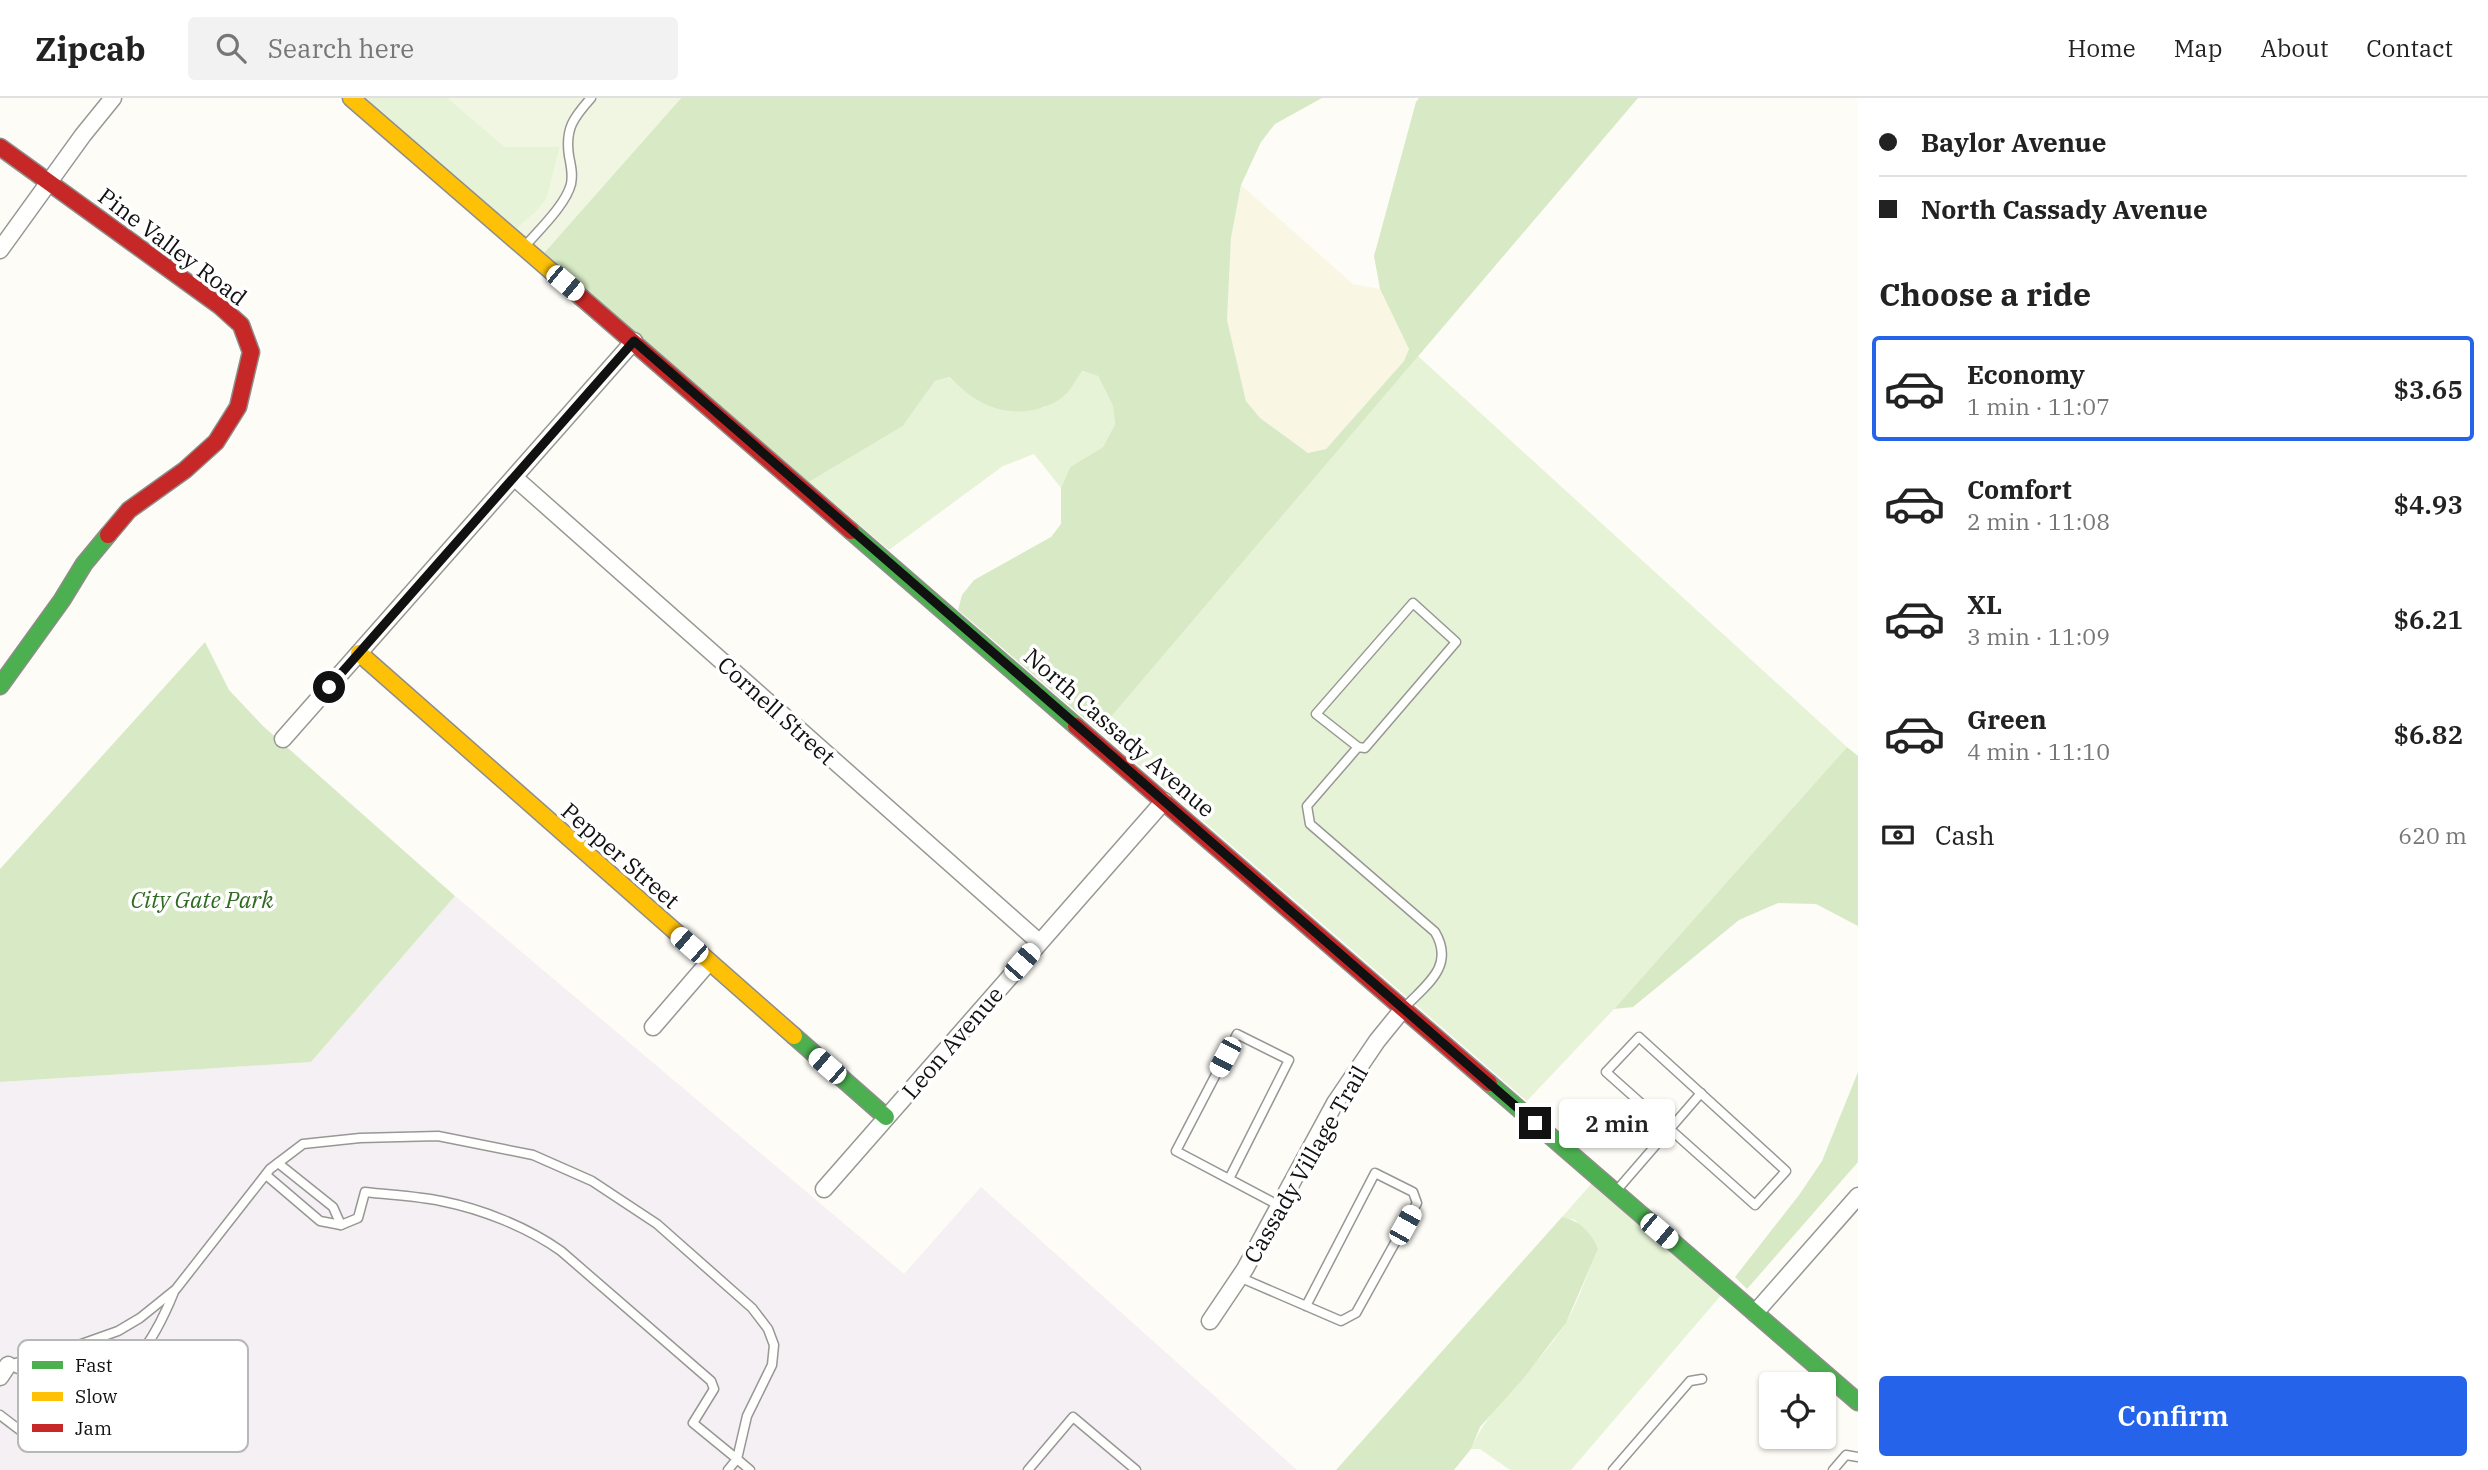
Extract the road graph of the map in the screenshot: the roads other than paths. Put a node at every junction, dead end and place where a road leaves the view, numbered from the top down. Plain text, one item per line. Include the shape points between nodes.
1 (113, 98) edge
2 (351, 98) edge
3 (591, 98) edge
4 (0, 147) edge
5 (49, 182) junction
6 (524, 248) junction
7 (0, 250) edge
8 (634, 341) junction
9 (515, 478) junction
10 (359, 653) junction
11 (0, 686) edge
12 (283, 739) dead end
13 (1358, 747) junction
14 (1164, 801) junction
15 (1039, 943) junction
16 (709, 962) junction
17 (1403, 1009) junction
18 (653, 1027) dead end
19 (1701, 1093) junction
20 (886, 1118) junction
21 (1669, 1129) junction
22 (278, 1163) junction
23 (265, 1175) junction
24 (1228, 1179) junction
25 (824, 1189) dead end
26 (1615, 1192) junction
27 (1858, 1196) edge
28 (1280, 1206) junction
29 (341, 1225) junction
30 (1239, 1278) junction
31 (176, 1289) junction
32 (1306, 1306) junction
33 (1755, 1312) junction
34 (1210, 1321) dead end
35 (94, 1340) edge
36 (150, 1340) edge
37 (1702, 1380) dead end
38 (1858, 1402) edge
39 (0, 1415) edge
40 (18, 1429) edge
41 (1858, 1457) edge
42 (737, 1459) junction
43 (728, 1470) edge
44 (750, 1470) edge
45 (1028, 1470) edge
46 (1136, 1470) edge
47 (1613, 1470) edge
48 (1833, 1470) edge

1 - 5 street
2 - 6 main road, North Cassady Avenue
3 - 6 lane via 567,134 571,186
4 - 5 main road, Pine Valley Road
5 - 7 street
5 - 11 main road, Pine Valley Road via 220,306 241,325 251,352 238,407 216,442 129,510 84,564
6 - 8 main road, North Cassady Avenue
8 - 9 street
8 - 14 main road, North Cassady Avenue
9 - 10 street
9 - 15 street, Cornell Street
10 - 12 street
10 - 16 main road, Pepper Street
13 - 13 lane via 1316,714 1413,603 1456,642 1365,748
13 - 17 lane via 1307,806 1311,824 1436,932 1442,943 1444,959 1434,978
14 - 15 street, Leon Avenue
14 - 17 main road, North Cassady Avenue
15 - 20 street, Leon Avenue
16 - 18 street
16 - 20 main road, Pepper Street
17 - 26 main road, North Cassady Avenue
17 - 28 street, Cassady Village Trail via 1335,1103
19 - 21 lane
19 - 21 lane via 1639,1037 1606,1072
19 - 21 lane via 1786,1171 1755,1205
20 - 25 street, Leon Avenue
21 - 26 lane
22 - 23 lane
22 - 29 lane via 333,1207
22 - 42 lane via 303,1144 438,1136 533,1154 592,1181 657,1224 752,1308 768,1329 774,1345 772,1365 747,1416
23 - 29 lane via 320,1220
23 - 31 lane
24 - 24 lane via 1289,1060 1237,1034 1176,1151
24 - 28 lane
26 - 33 main road, North Cassady Avenue
27 - 33 street
28 - 30 street, Cassady Village Trail
29 - 42 lane via 358,1218 365,1192 442,1201 543,1239 711,1381 714,1389 693,1423
30 - 32 lane
30 - 34 street, Cassady Village Trail
31 - 35 lane via 140,1318
31 - 36 lane
32 - 32 lane via 1341,1321 1356,1313 1417,1203 1413,1192 1375,1173
33 - 38 main road, North Cassady Avenue
37 - 47 lane via 1690,1381
39 - 40 lane
41 - 48 lane via 1846,1455
42 - 43 lane
42 - 44 lane
45 - 46 lane via 1073,1417

